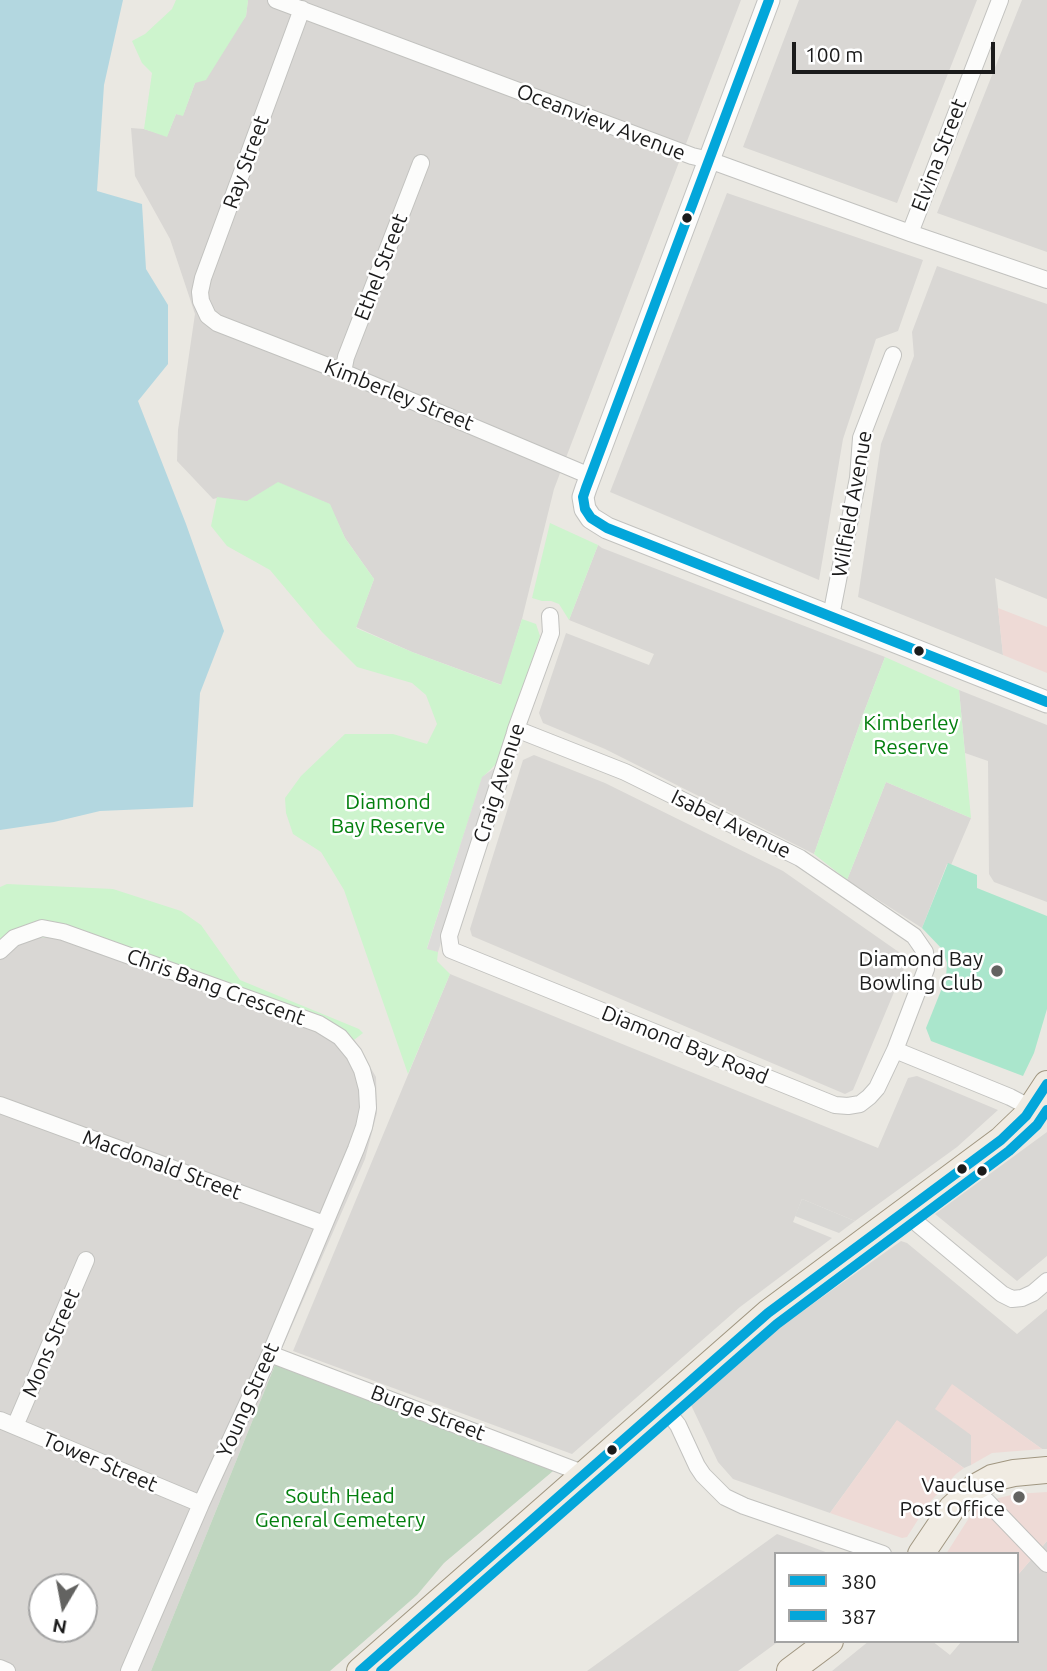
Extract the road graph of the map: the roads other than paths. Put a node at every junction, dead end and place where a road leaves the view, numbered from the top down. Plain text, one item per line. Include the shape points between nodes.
1 (276, 0) edge
2 (769, 0) edge
3 (1000, 0) edge
4 (302, 9) junction
5 (709, 160) junction
6 (421, 163) dead end
7 (910, 233) junction
8 (1047, 279) edge
9 (208, 316) joint
10 (893, 355) dead end
11 (342, 372) junction
12 (590, 476) junction
13 (550, 616) dead end
14 (831, 616) junction
15 (1047, 702) edge
16 (516, 729) junction
17 (451, 950) joint
18 (0, 951) edge
19 (925, 952) joint
20 (895, 1050) junction
21 (1047, 1084) edge
22 (0, 1105) edge
23 (1031, 1108) junction
24 (365, 1127) joint
25 (906, 1211) junction
26 (324, 1224) junction
27 (86, 1260) dead end
28 (1047, 1281) edge
29 (270, 1354) junction
30 (662, 1405) junction
31 (7, 1423) edge
32 (1047, 1470) edge
33 (585, 1474) junction
34 (974, 1488) junction
35 (201, 1504) junction
36 (877, 1552) edge
37 (922, 1552) edge
38 (1047, 1564) edge
39 (828, 1643) edge
40 (0, 1668) edge
41 (7, 1671) edge
42 (129, 1671) edge
43 (360, 1671) edge
44 (790, 1671) edge

1 - 4 street, Oceanview Avenue
2 - 5 street
3 - 7 street, Elvina Street
4 - 5 street, Oceanview Avenue
4 - 9 street, Ray Street via 203,278 201,301
5 - 7 street, Oceanview Avenue
5 - 12 street
6 - 11 street, Ethel Street
7 - 8 street, Oceanview Avenue
9 - 11 street, Kimberley Street
10 - 14 street, Wilfield Avenue via 861,438 858,478
11 - 12 street, Kimberley Street
12 - 14 street via 583,497 585,509 601,525
13 - 16 street, Craig Avenue via 551,633
14 - 15 street
16 - 17 street, Craig Avenue via 449,936
16 - 19 street, Isabel Avenue via 625,772 800,858 914,936
17 - 20 street, Diamond Bay Road via 835,1105 848,1107 869,1097
18 - 24 street, Chris Bang Crescent via 14,938 43,928 63,932 319,1024 340,1037 362,1070 368,1099
19 - 20 street, Diamond Bay Road via 926,969
20 - 23 street
21 - 23 main road
22 - 26 street, Macdonald Street
23 - 25 main road via 1001,1140
24 - 26 street, Young Street
25 - 28 street via 1012,1299 1033,1293
25 - 30 main road via 768,1313
26 - 29 street, Young Street
27 - 31 street, Mons Street
29 - 33 street, Burge Street
29 - 35 street, Young Street
30 - 33 main road
30 - 36 street via 678,1425 703,1475 725,1497
31 - 35 street, Tower Street
32 - 34 main road via 992,1478
33 - 43 main road
34 - 37 main road via 952,1508
34 - 38 street
35 - 42 street, Young Street
39 - 44 main road
40 - 41 street

